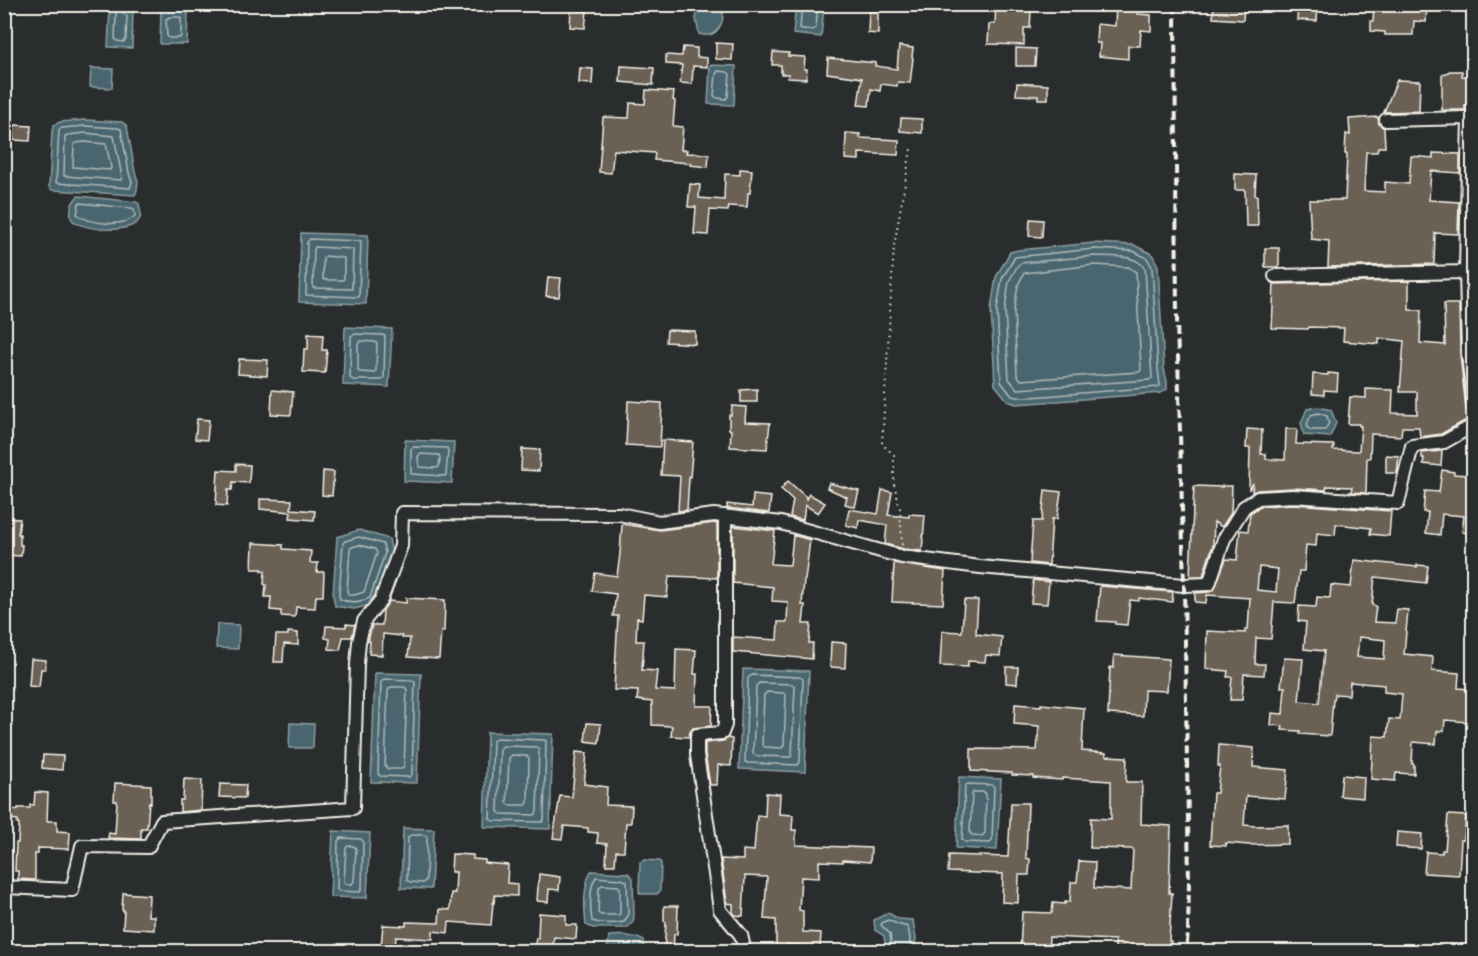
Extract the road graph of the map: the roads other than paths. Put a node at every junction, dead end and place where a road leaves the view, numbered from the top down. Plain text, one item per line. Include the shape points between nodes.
1 (1386, 120) dead end
2 (1471, 162) edge
3 (1466, 272) junction
4 (1275, 276) dead end
5 (1473, 408) edge
6 (1473, 425) edge
7 (725, 516) junction
8 (4, 887) edge
9 (745, 951) edge

1 - 2 street via 1469,118
2 - 3 street
3 - 4 street
3 - 5 street
6 - 7 street via 1444,442 1412,446 1398,503 1293,496 1258,498 1245,507 1224,539 1209,584 1184,585 902,557 782,523
7 - 8 street via 659,522 618,514 402,513 401,546 381,600 364,621 359,642 353,808 162,821 148,848 82,846 72,890
7 - 9 street via 724,725 722,733 697,735 697,755 720,910 741,935

